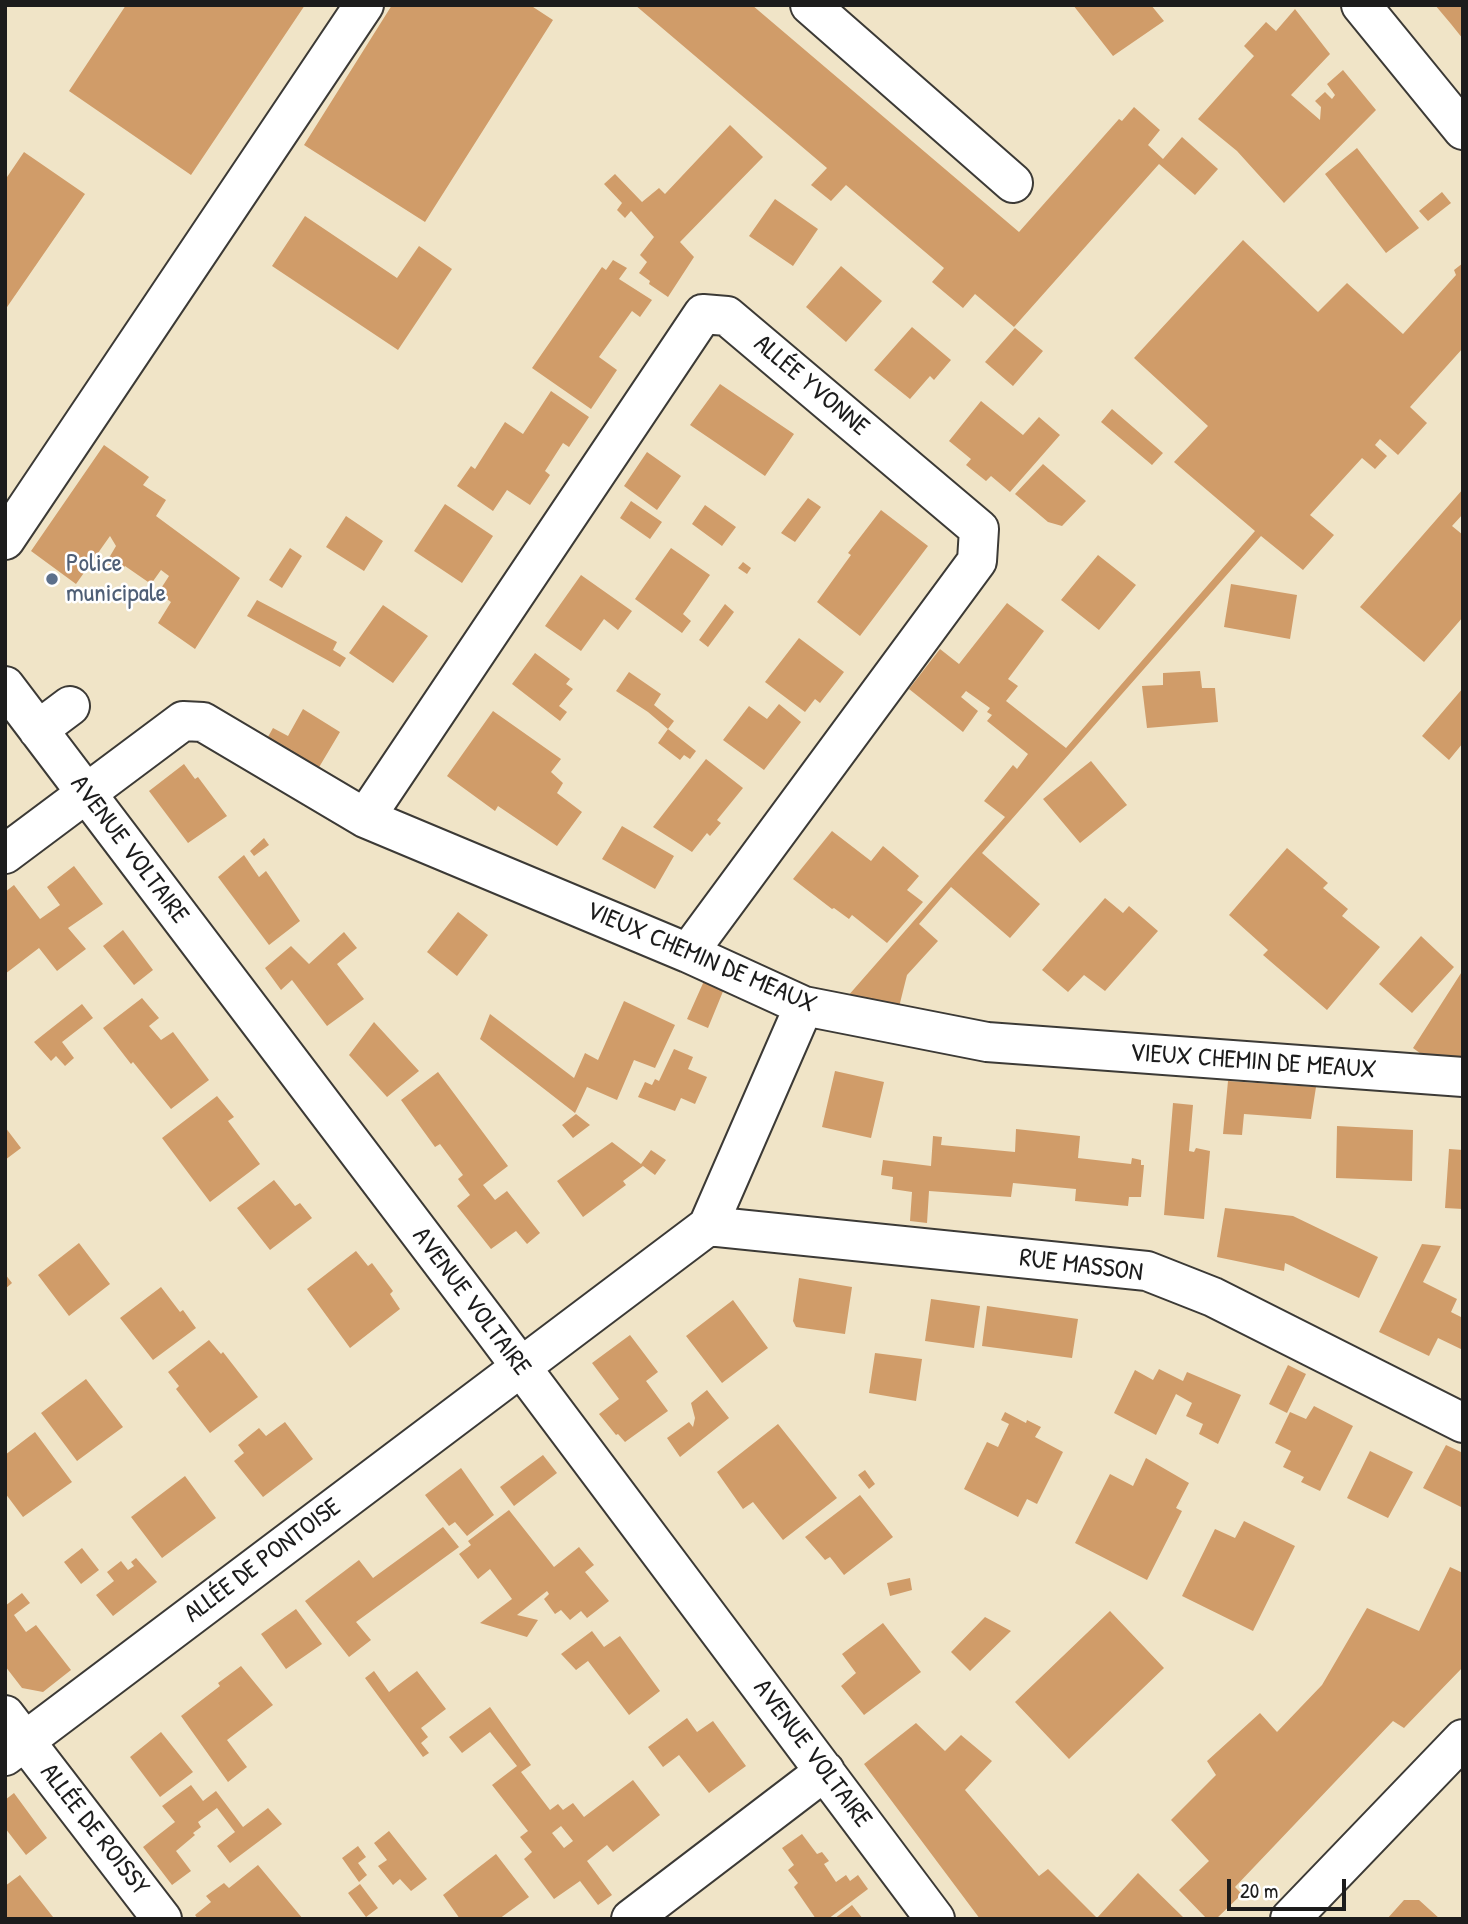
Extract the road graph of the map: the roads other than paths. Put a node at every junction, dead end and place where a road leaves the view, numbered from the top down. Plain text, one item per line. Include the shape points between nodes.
1 (364, 5) edge
2 (810, 5) edge
3 (1361, 5) edge
4 (1463, 130) edge
5 (1013, 183) dead end
6 (5, 540) edge
7 (5, 686) edge
8 (69, 706) dead end
9 (38, 730) junction
10 (86, 793) junction
11 (365, 818) junction
12 (5, 853) edge
13 (688, 953) junction
14 (804, 1006) junction
15 (1463, 1077) edge
16 (708, 1226) junction
17 (520, 1366) junction
18 (1463, 1423) edge
19 (12, 1737) edge
20 (1458, 1756) edge
21 (825, 1772) junction
22 (162, 1919) edge
23 (631, 1919) edge
24 (935, 1919) edge
25 (1290, 1919) edge

1 - 6 street
2 - 5 street
3 - 4 street
7 - 9 street, AVENUE VOLTAIRE
8 - 9 street
9 - 10 street, AVENUE VOLTAIRE
10 - 11 street, VIEUX CHEMIN DE MEAUX via 183,722 203,722
10 - 12 street, VIEUX CHEMIN DE MEAUX
10 - 17 street, AVENUE VOLTAIRE
11 - 13 street, VIEUX CHEMIN DE MEAUX
11 - 13 street, ALLÉE YVONNE via 703,314 727,316 979,529 977,561
13 - 14 street, VIEUX CHEMIN DE MEAUX
14 - 15 street, VIEUX CHEMIN DE MEAUX via 987,1042
14 - 16 street
16 - 17 street
16 - 18 street, RUE MASSON via 1147,1271 1213,1297
17 - 19 street, ALLÉE DE PONTOISE
17 - 21 street, AVENUE VOLTAIRE
19 - 22 street, ALLÉE DE ROISSY
20 - 25 street
21 - 23 street
21 - 24 street, AVENUE VOLTAIRE

